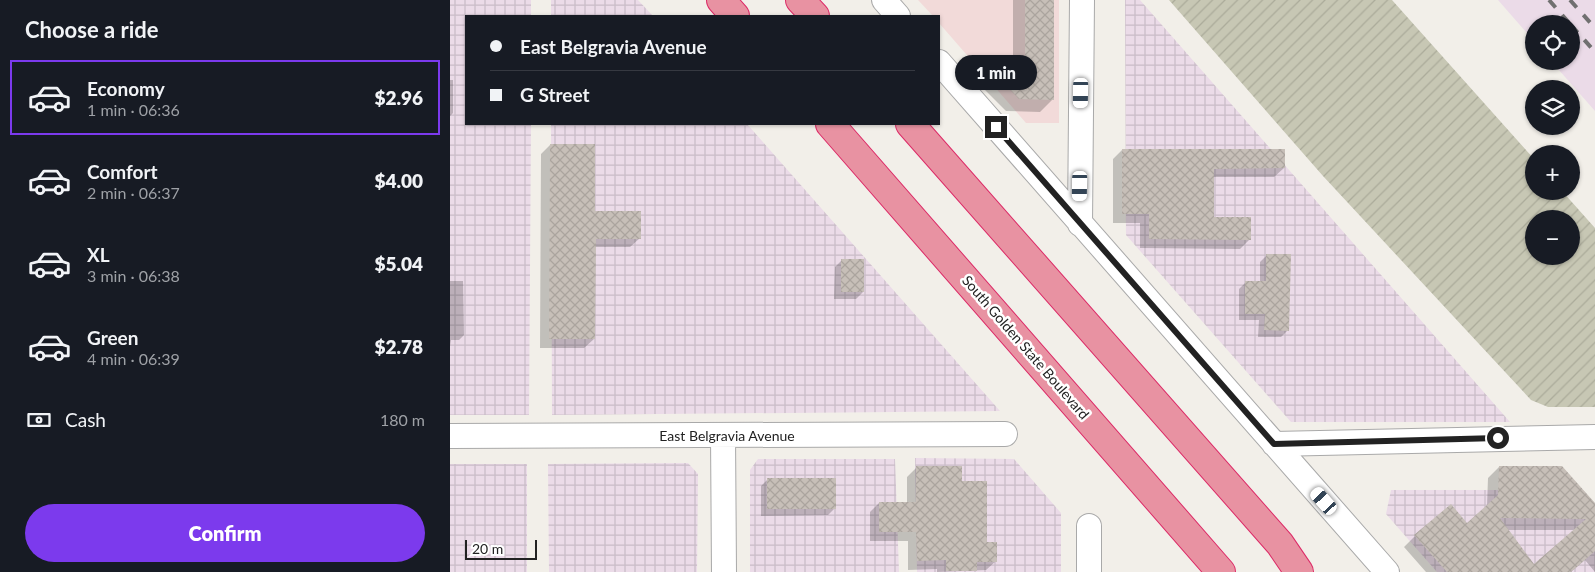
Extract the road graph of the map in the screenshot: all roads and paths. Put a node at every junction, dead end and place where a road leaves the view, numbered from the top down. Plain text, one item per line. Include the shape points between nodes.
1 (721, 0) edge
2 (800, 0) edge
3 (884, 0) edge
4 (1082, 0) edge
5 (734, 15) edge
6 (814, 15) edge
7 (897, 15) edge
8 (940, 63) edge
9 (831, 125) edge
10 (911, 125) edge
11 (1080, 224) junction
12 (1005, 434) dead end
13 (723, 435) junction
14 (450, 436) edge
15 (1595, 437) edge
16 (1274, 444) junction
17 (1089, 526) dead end
18 (724, 572) edge
19 (1089, 572) edge
20 (1221, 572) edge
21 (1300, 572) edge
22 (1387, 572) edge

1 - 5 highway
2 - 6 highway
3 - 7 street
4 - 11 street
8 - 11 street
9 - 20 highway, South Golden State Boulevard
10 - 21 highway via 1280,544
11 - 16 street
12 - 13 street, East Belgravia Avenue
13 - 14 street, East Belgravia Avenue
13 - 18 street
15 - 16 street
16 - 22 street
17 - 19 street

